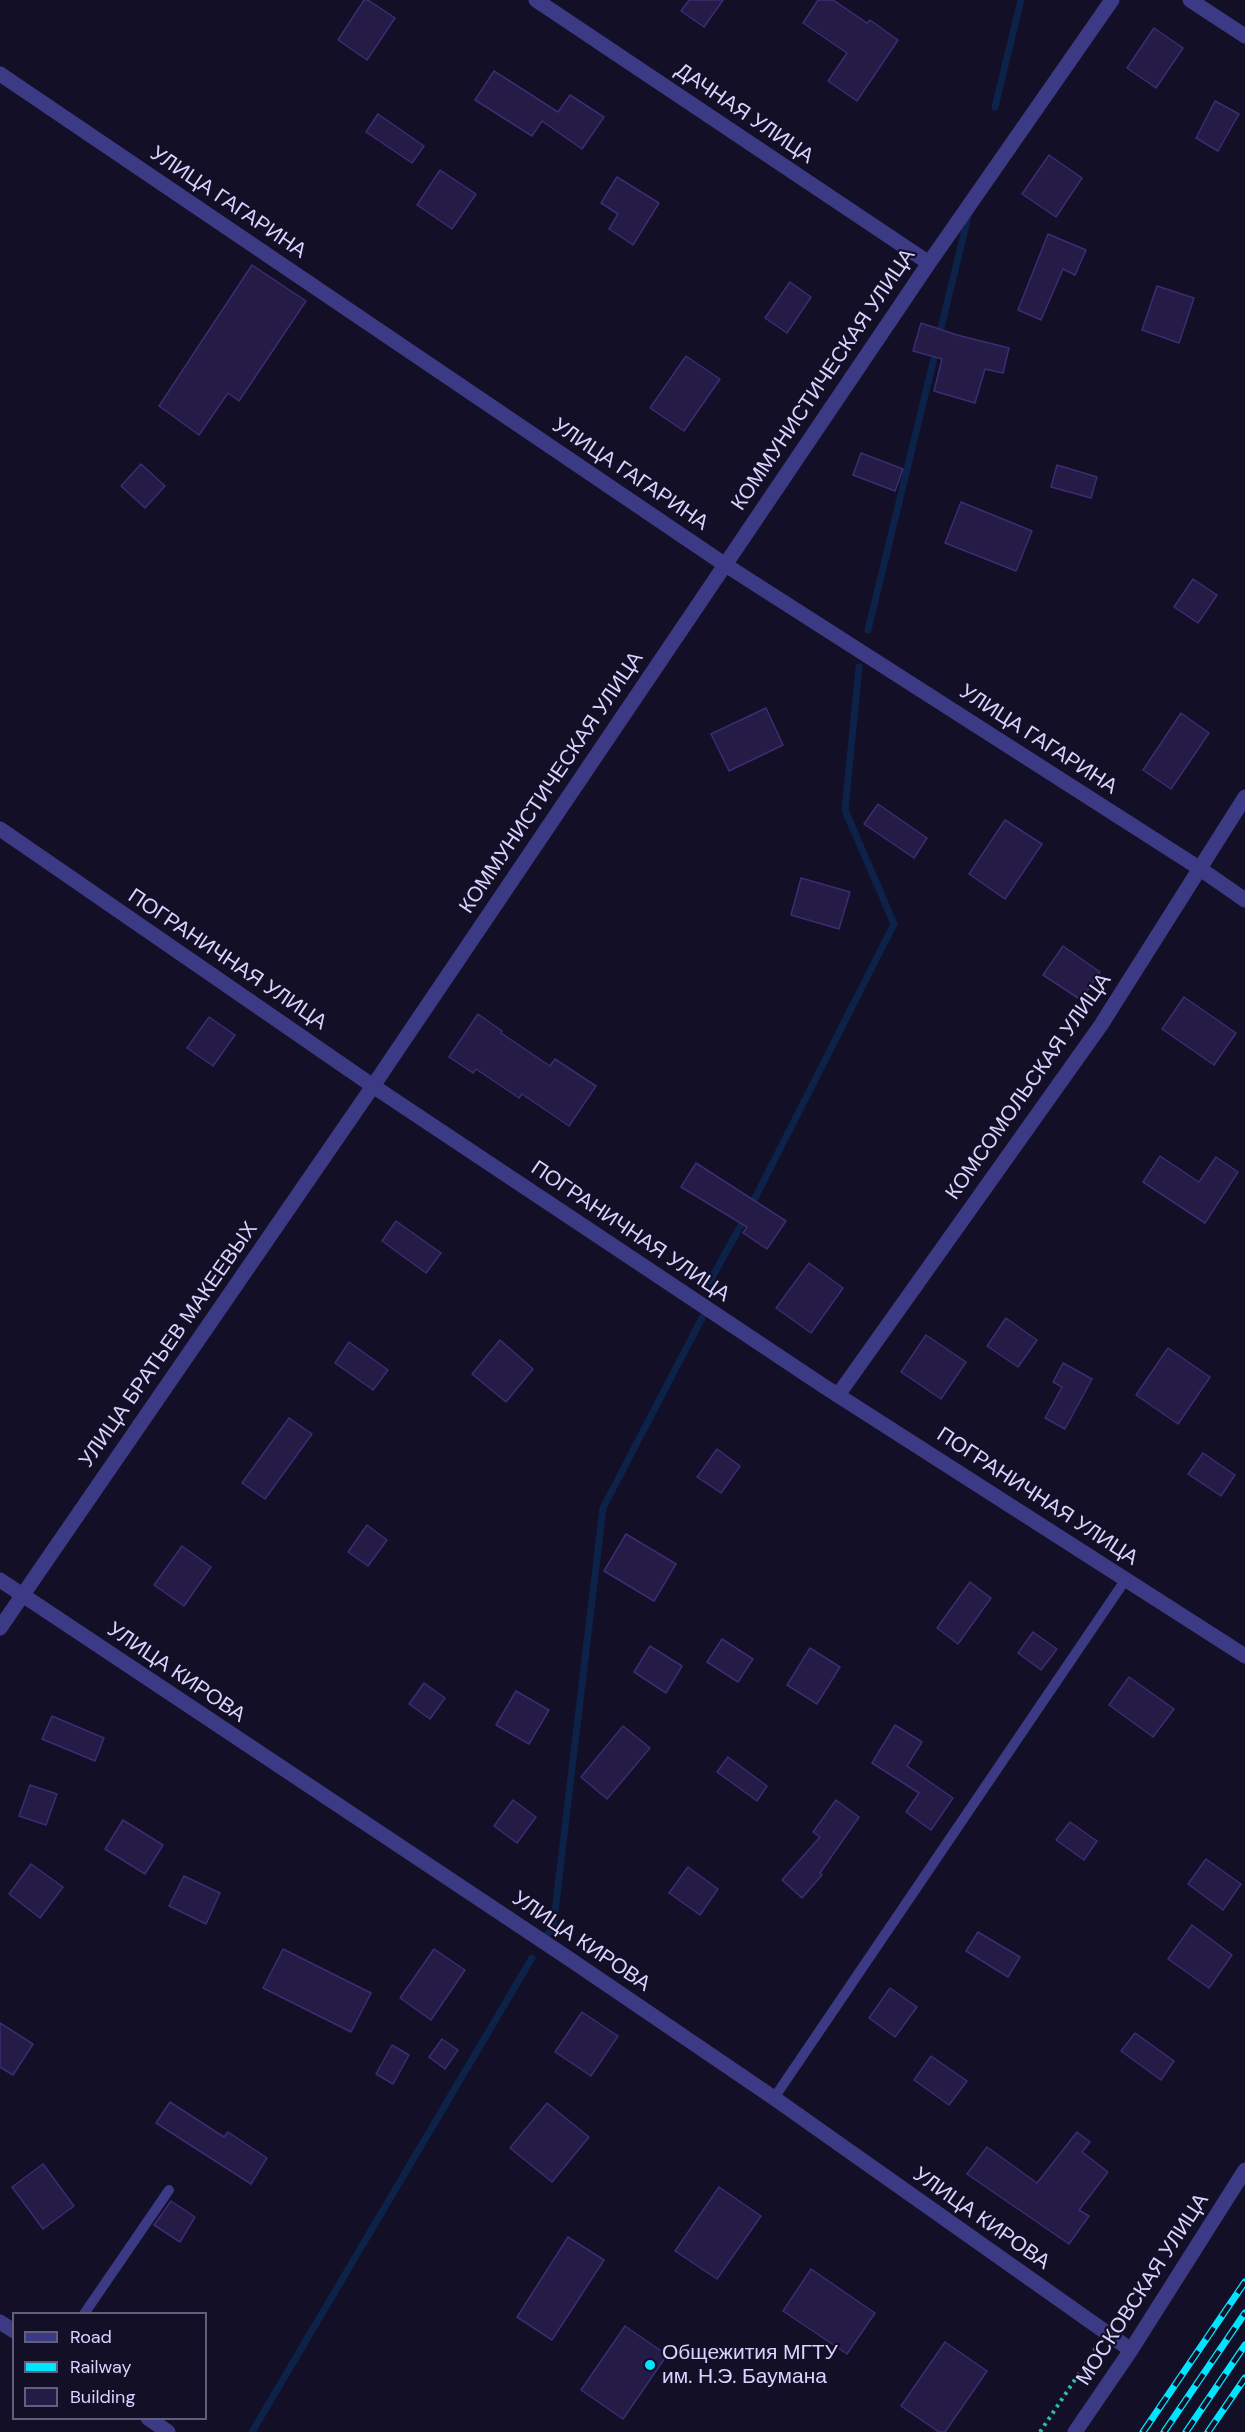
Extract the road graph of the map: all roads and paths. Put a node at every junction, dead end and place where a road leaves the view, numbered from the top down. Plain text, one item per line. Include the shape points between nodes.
1 (536, 0) edge
2 (1112, 0) edge
3 (1190, 0) edge
4 (1245, 36) edge
5 (0, 74) edge
6 (929, 263) junction
7 (724, 564) junction
8 (1245, 797) edge
9 (0, 829) edge
10 (1198, 868) junction
11 (1245, 900) edge
12 (374, 1086) junction
13 (838, 1395) junction
14 (1126, 1579) junction
15 (0, 1580) edge
16 (21, 1595) junction
17 (0, 1628) edge
18 (1245, 1656) edge
19 (774, 2098) junction
20 (1245, 2170) edge
21 (169, 2190) dead end
22 (85, 2312) edge
23 (1106, 2333) junction
24 (1131, 2350) junction
25 (151, 2420) edge
26 (168, 2432) edge
27 (1040, 2432) edge
28 (1075, 2432) edge

1 - 6 street, ДАЧНАЯ УЛИЦА
2 - 6 street, КОММУНИСТИЧЕСКАЯ УЛИЦА
3 - 4 street
5 - 7 street, УЛИЦА ГАГАРИНА
6 - 7 street, КОММУНИСТИЧЕСКАЯ УЛИЦА
7 - 10 street, УЛИЦА ГАГАРИНА
7 - 12 street, КОММУНИСТИЧЕСКАЯ УЛИЦА
8 - 10 street, КОМСОМОЛЬСКАЯ УЛИЦА
9 - 12 street, ПОГРАНИЧНАЯ УЛИЦА
10 - 11 street, УЛИЦА ГАГАРИНА
10 - 13 street, КОМСОМОЛЬСКАЯ УЛИЦА via 1101,1025
12 - 13 street, ПОГРАНИЧНАЯ УЛИЦА
12 - 16 street, УЛИЦА БРАТЬЕВ МАКЕЕВЫХ
13 - 14 street, ПОГРАНИЧНАЯ УЛИЦА
14 - 18 street, ПОГРАНИЧНАЯ УЛИЦА
14 - 19 lane
15 - 16 street, УЛИЦА КИРОВА
16 - 17 street, УЛИЦА БРАТЬЕВ МАКЕЕВЫХ
16 - 19 street, УЛИЦА КИРОВА
19 - 23 street, УЛИЦА КИРОВА
20 - 24 street, МОСКОВСКАЯ УЛИЦА
21 - 22 lane
23 - 24 street, УЛИЦА КИРОВА
23 - 27 path
24 - 28 street, МОСКОВСКАЯ УЛИЦА
25 - 26 street

